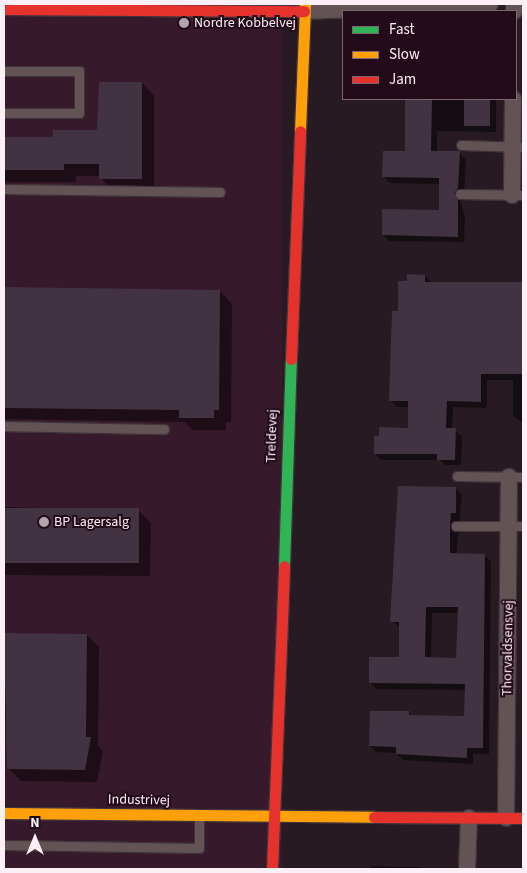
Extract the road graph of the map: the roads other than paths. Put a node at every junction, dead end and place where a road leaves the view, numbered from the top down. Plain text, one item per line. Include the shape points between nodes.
1 (480, 4) edge
2 (490, 4) edge
3 (25, 6) edge
4 (304, 7) edge
5 (4, 8) edge
6 (4, 70) edge
7 (513, 100) edge
8 (4, 112) edge
9 (461, 145) dead end
10 (518, 147) edge
11 (4, 189) edge
12 (220, 192) dead end
13 (460, 194) dead end
14 (518, 195) edge
15 (4, 426) edge
16 (164, 429) dead end
17 (457, 476) dead end
18 (516, 477) edge
19 (456, 526) dead end
20 (516, 526) edge
21 (4, 813) edge
22 (199, 816) junction
23 (273, 816) junction
24 (469, 818) junction
25 (506, 818) junction
26 (523, 818) edge
27 (4, 845) edge
28 (272, 869) edge
29 (467, 869) edge

1 - 2 street
1 - 4 street
3 - 4 street
3 - 5 street
4 - 23 street, Treldevej
6 - 8 lane via 79,71 79,113
7 - 10 street
9 - 10 lane
10 - 14 street
11 - 12 lane
13 - 14 lane
15 - 16 lane
17 - 18 lane
18 - 20 street, Thorvaldsensvej
19 - 20 lane
20 - 25 street, Thorvaldsensvej
21 - 22 street, Industrivej
22 - 23 street, Industrivej
22 - 27 lane via 199,848
23 - 24 street
23 - 28 street, Treldevej
24 - 25 street
24 - 29 street
25 - 26 street

